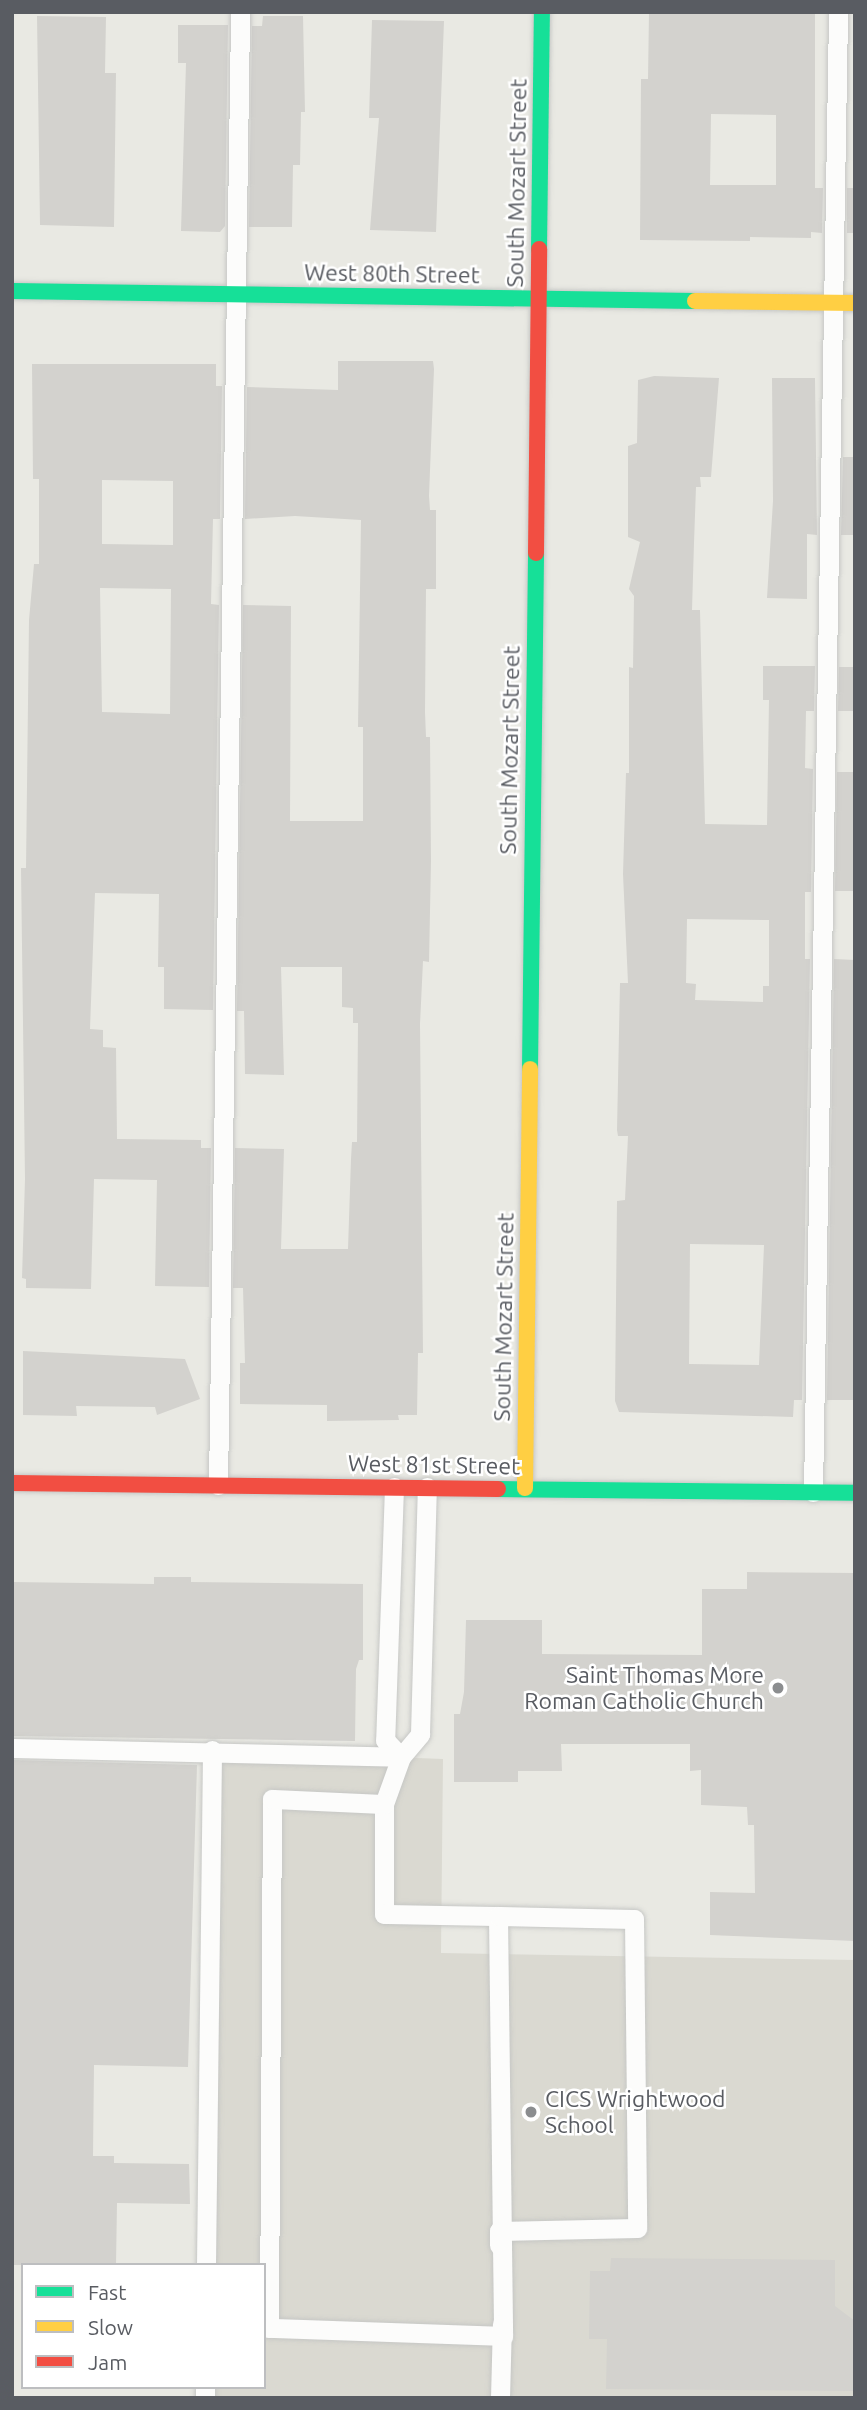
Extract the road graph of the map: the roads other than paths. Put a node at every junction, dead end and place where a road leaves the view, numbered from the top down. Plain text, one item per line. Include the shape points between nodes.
1 (240, 12) edge
2 (542, 12) edge
3 (838, 12) edge
4 (12, 291) edge
5 (236, 294) junction
6 (538, 299) junction
7 (832, 303) junction
8 (855, 303) edge
9 (12, 1483) edge
10 (218, 1485) junction
11 (394, 1487) junction
12 (427, 1488) junction
13 (524, 1488) junction
14 (813, 1492) junction
15 (855, 1493) edge
16 (12, 1748) edge
17 (212, 1750) junction
18 (401, 1757) junction
19 (384, 1804) junction
20 (498, 1916) junction
21 (499, 2231) junction
22 (206, 2263) edge
23 (503, 2336) junction
24 (500, 2398) edge

1 - 5 lane
2 - 6 street, South Mozart Street
3 - 7 lane
4 - 5 street, West 80th Street
5 - 6 street, West 80th Street
5 - 10 lane
6 - 7 street, West 80th Street
6 - 13 street, South Mozart Street
7 - 8 street, West 80th Street
7 - 14 lane
9 - 10 street, West 81st Street
10 - 11 street, West 81st Street
11 - 12 street, West 81st Street
11 - 18 lane via 386,1740
12 - 13 street, West 81st Street
12 - 18 lane via 420,1734
13 - 14 street, West 81st Street
14 - 15 street, West 81st Street
16 - 17 lane
17 - 18 lane
17 - 22 lane
18 - 19 lane
19 - 20 lane via 384,1914
19 - 23 lane via 272,1799 270,2328
20 - 21 lane
20 - 21 lane via 634,1919 637,2215 637,2228
21 - 23 lane
23 - 24 lane

